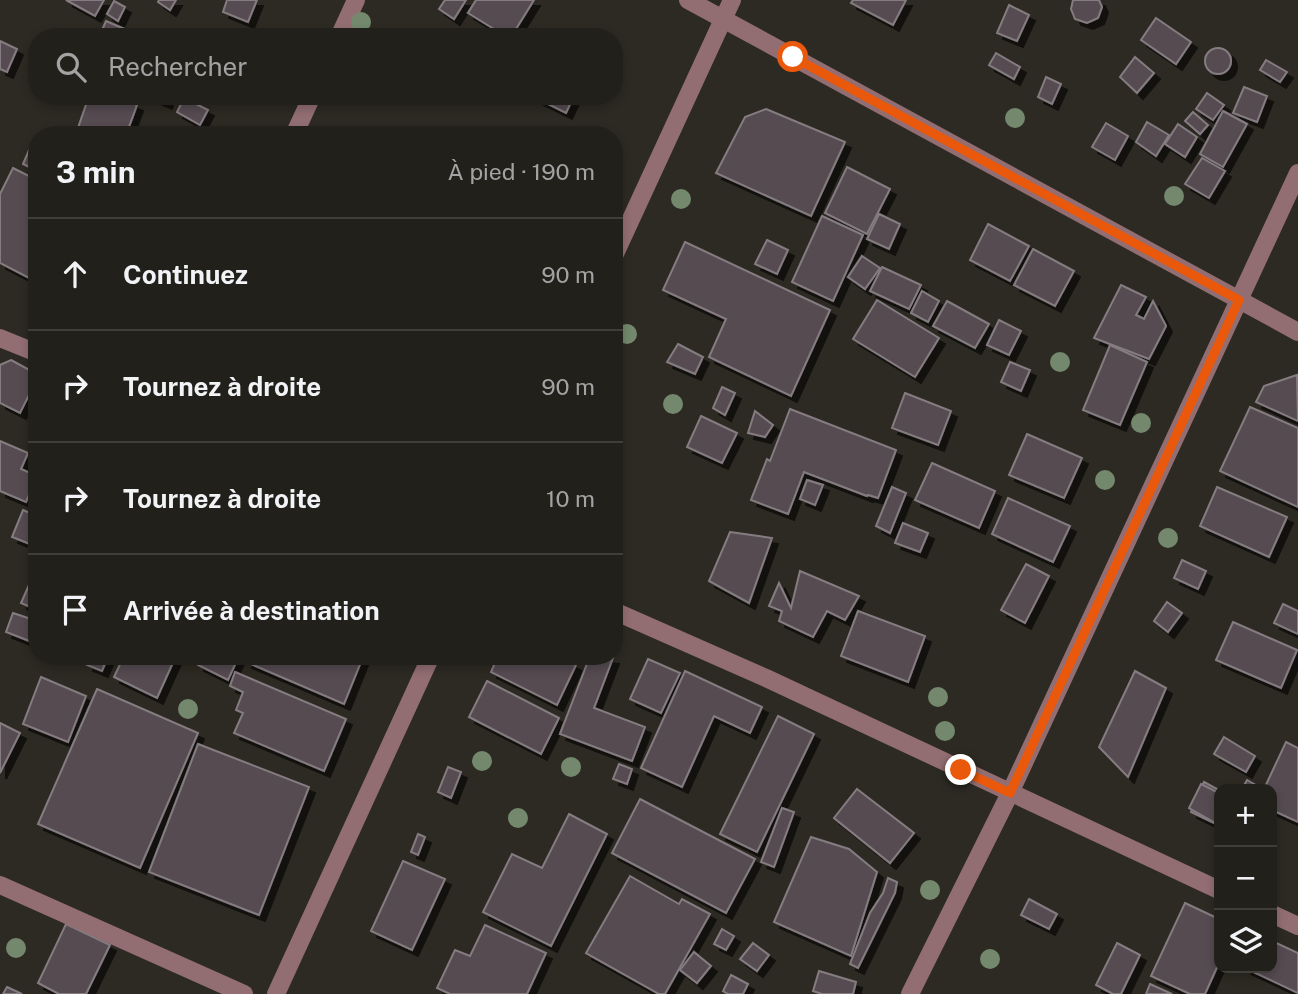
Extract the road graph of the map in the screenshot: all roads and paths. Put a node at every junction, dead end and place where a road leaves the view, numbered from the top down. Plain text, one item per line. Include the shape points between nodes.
1 (356, 0) edge
2 (688, 0) edge
3 (732, 0) edge
4 (723, 19) junction
5 (343, 28) edge
6 (308, 105) edge
7 (298, 126) edge
8 (1298, 173) edge
9 (623, 236) edge
10 (1239, 300) junction
11 (1298, 332) edge
12 (0, 338) edge
13 (28, 350) edge
14 (623, 615) edge
15 (427, 665) edge
16 (1010, 793) junction
17 (0, 885) edge
18 (1214, 888) edge
19 (1277, 916) edge
20 (1298, 926) edge
21 (244, 994) edge
22 (276, 994) edge
23 (910, 994) edge

1 - 5 street
2 - 4 street
3 - 4 street
4 - 9 street
4 - 10 street
6 - 7 street
8 - 10 street
10 - 11 street
10 - 16 street
12 - 13 street
14 - 16 street
15 - 22 street
16 - 18 street
16 - 23 street
17 - 21 street
19 - 20 street

